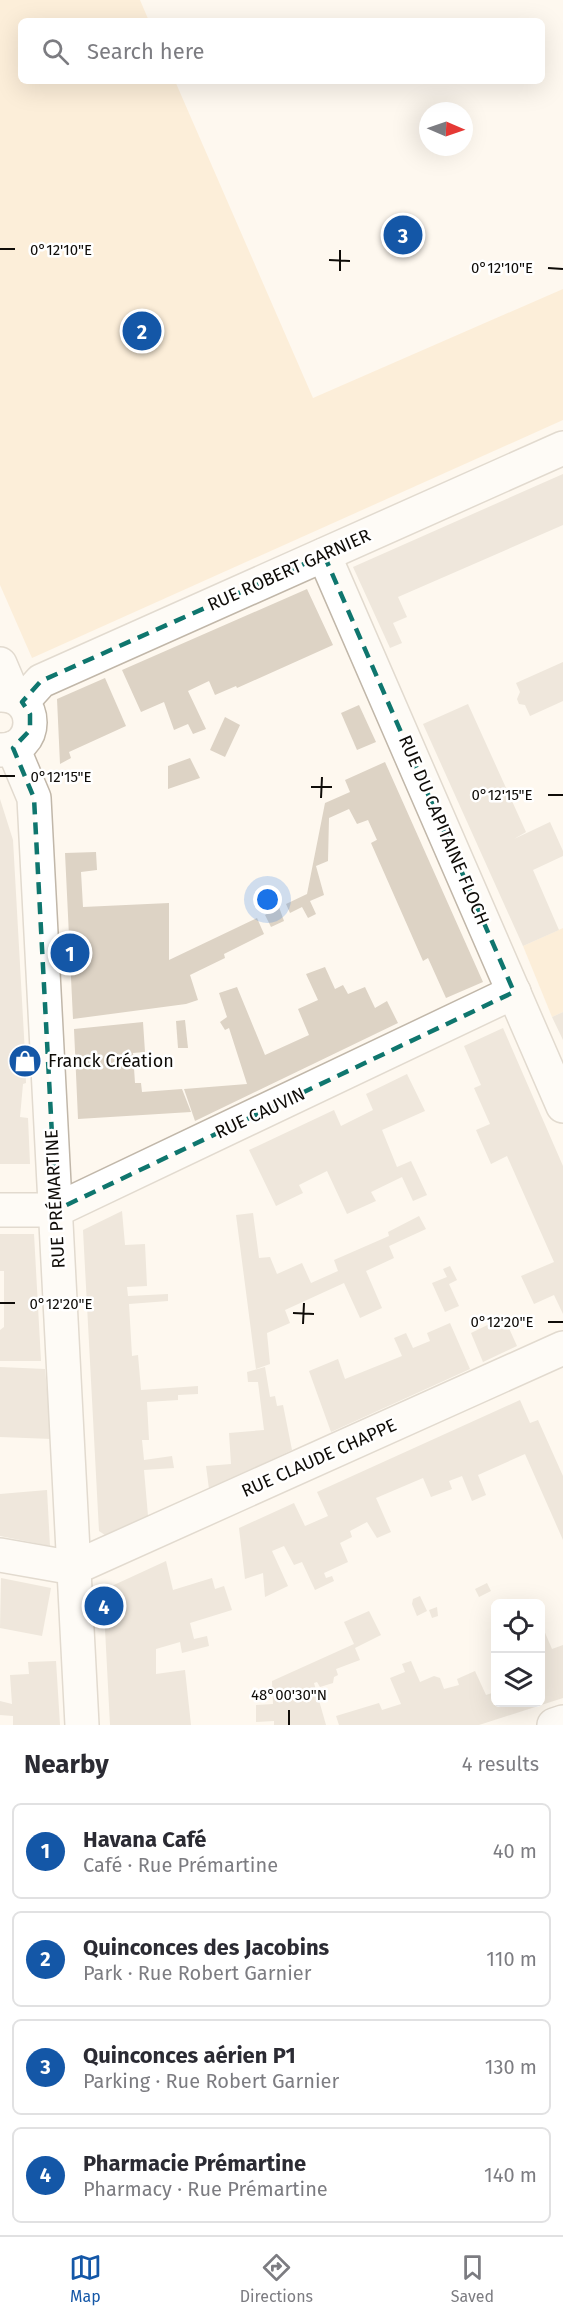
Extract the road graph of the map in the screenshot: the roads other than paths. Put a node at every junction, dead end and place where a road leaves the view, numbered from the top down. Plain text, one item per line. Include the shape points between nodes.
1 (563, 448) edge
2 (324, 555) junction
3 (0, 664) edge
4 (12, 698) edge
5 (7, 749) edge
6 (514, 992) junction
7 (563, 1106) edge
8 (0, 1210) edge
9 (56, 1210) junction
10 (563, 1348) edge
11 (0, 1555) edge
12 (74, 1568) junction
13 (563, 1722) edge
14 (82, 1725) edge
15 (554, 1725) edge

1 - 2 street, RUE ROBERT GARNIER
2 - 4 street, RUE ROBERT GARNIER via 41,681
2 - 6 street, RUE DU CAPITAINE FLOCH
3 - 4 street
4 - 5 street via 30,714 30,730 22,743
5 - 9 street, RUE PRÉMARTINE via 34,798
6 - 7 street, RUE DU CAPITAINE FLOCH
6 - 9 street, RUE CAUVIN
8 - 9 street, RUE CAUVIN
9 - 12 street, RUE PRÉMARTINE
10 - 12 street, RUE CLAUDE CHAPPE
11 - 12 street
12 - 14 street, RUE PRÉMARTINE
13 - 15 street

